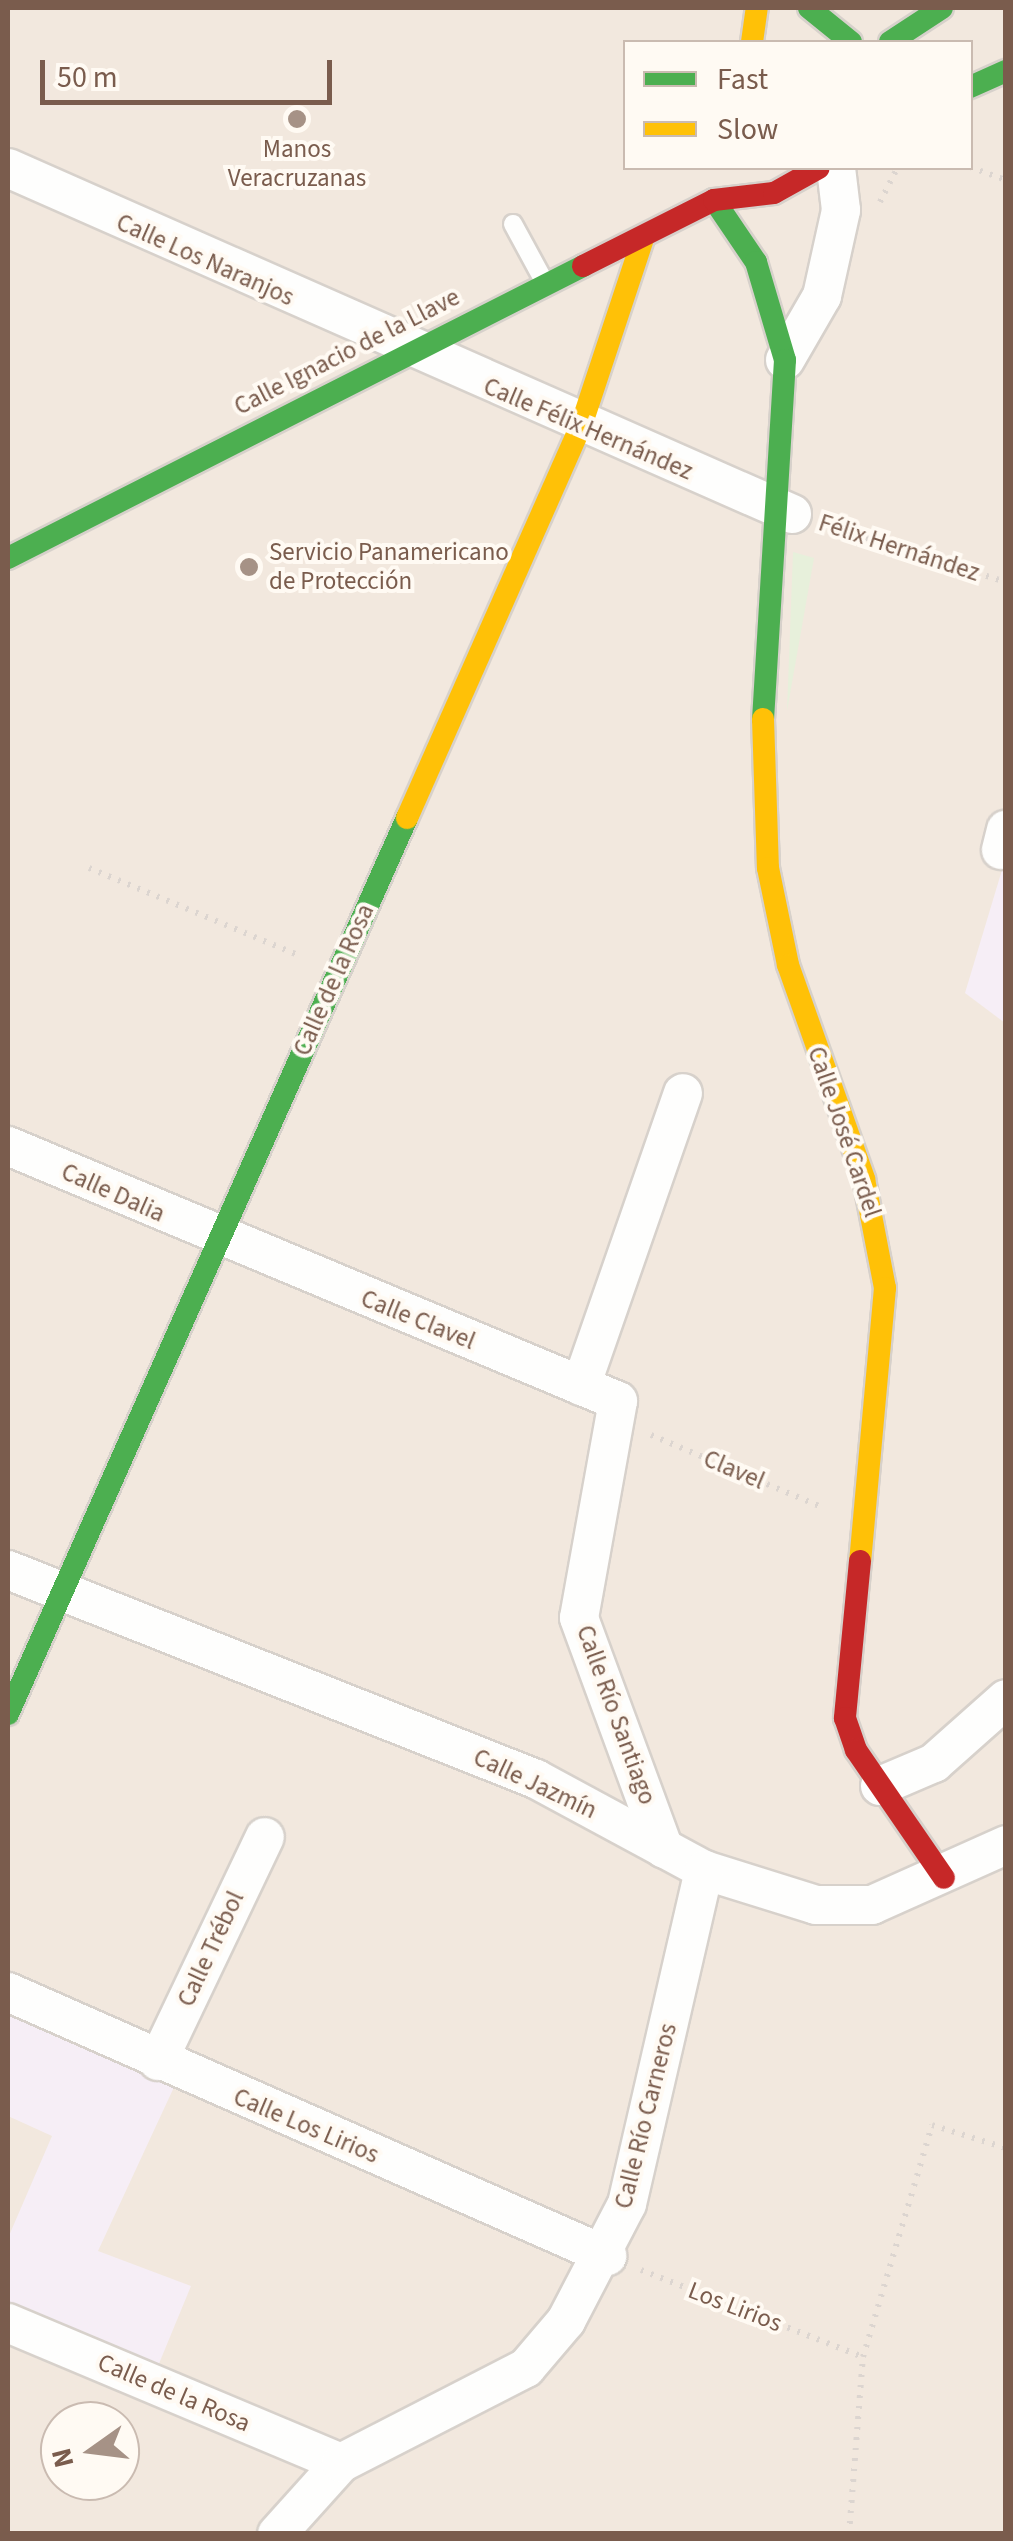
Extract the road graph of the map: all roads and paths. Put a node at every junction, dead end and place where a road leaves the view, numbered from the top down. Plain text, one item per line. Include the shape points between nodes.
1 (756, 8) edge
2 (808, 8) edge
3 (942, 8) edge
4 (752, 40) edge
5 (848, 40) edge
6 (893, 40) edge
7 (1006, 71) edge
8 (973, 86) edge
9 (8, 168) edge
10 (973, 168) edge
11 (723, 170) edge
12 (735, 170) edge
13 (815, 170) edge
14 (836, 170) edge
15 (1006, 180) edge
16 (714, 200) junction
17 (513, 224) dead end
18 (644, 239) junction
19 (546, 284) junction
20 (405, 350) junction
21 (786, 360) junction
22 (581, 426) junction
23 (782, 510) junction
24 (8, 558) edge
25 (1006, 582) edge
26 (89, 868) dead end
27 (338, 971) junction
28 (684, 1093) dead end
29 (8, 1146) edge
30 (218, 1239) junction
31 (581, 1386) junction
32 (615, 1410) junction
33 (856, 1522) junction
34 (8, 1570) edge
35 (63, 1594) junction
36 (1006, 1699) edge
37 (8, 1714) edge
38 (880, 1786) junction
39 (265, 1837) dead end
40 (1006, 1845) edge
41 (664, 1850) junction
42 (704, 1870) junction
43 (944, 1878) junction
44 (8, 1992) edge
45 (158, 2062) junction
46 (1006, 2148) edge
47 (606, 2256) junction
48 (8, 2323) edge
49 (864, 2358) junction
50 (340, 2463) junction
51 (277, 2534) edge
52 (848, 2534) edge

1 - 4 street
2 - 5 street
3 - 6 street
7 - 8 street
9 - 20 street, Calle Los Naranjos
10 - 15 path
11 - 16 street
12 - 16 street, Calle Ignacio de la Llave
13 - 16 street, Calle Ignacio de la Llave via 774,193
14 - 21 street, Calle José Cardel via 840,210 822,296
16 - 18 street, Calle Ignacio de la Llave
16 - 21 street, Calle José Cardel via 756,262
17 - 19 lane
18 - 19 street, Calle Ignacio de la Llave
18 - 22 street, Calle de la Rosa
19 - 20 street, Calle Ignacio de la Llave
20 - 22 street, Calle Félix Hernández
20 - 24 street, Calle Ignacio de la Llave
21 - 23 street, Calle José Cardel
22 - 23 street, Calle Félix Hernández
22 - 27 street, Calle de la Rosa
23 - 25 path, Félix Hernández
23 - 33 street, Calle José Cardel via 762,694 768,868 788,964 864,1179 885,1288
26 - 27 path
27 - 30 street, Calle de la Rosa
28 - 31 street
29 - 30 street, Calle Dalia
30 - 31 street, Calle Clavel
30 - 35 street, Calle de la Rosa
31 - 32 street, Calle Clavel
32 - 33 path, Clavel
32 - 41 street, Calle Río Santiago via 579,1618
33 - 38 street, Calle José Cardel via 844,1718
34 - 35 street, Calle Jazmín
35 - 37 street, Calle de la Rosa
35 - 41 street, Calle Jazmín via 536,1778
36 - 38 street via 934,1763
38 - 43 street, Calle José Cardel
39 - 45 street, Calle Trébol
40 - 43 street, Calle Jazmín
41 - 42 street, Calle Jazmín
42 - 43 street, Calle Jazmín via 816,1905 872,1905
42 - 47 street, Calle Río Carneros via 627,2204
44 - 45 street, Calle Los Lirios
45 - 47 street, Calle Los Lirios
46 - 49 path via 932,2125
47 - 49 path, Los Lirios
47 - 50 street, Calle Río Carneros via 526,2368
48 - 50 street, Calle de la Rosa
49 - 52 path
50 - 51 street

